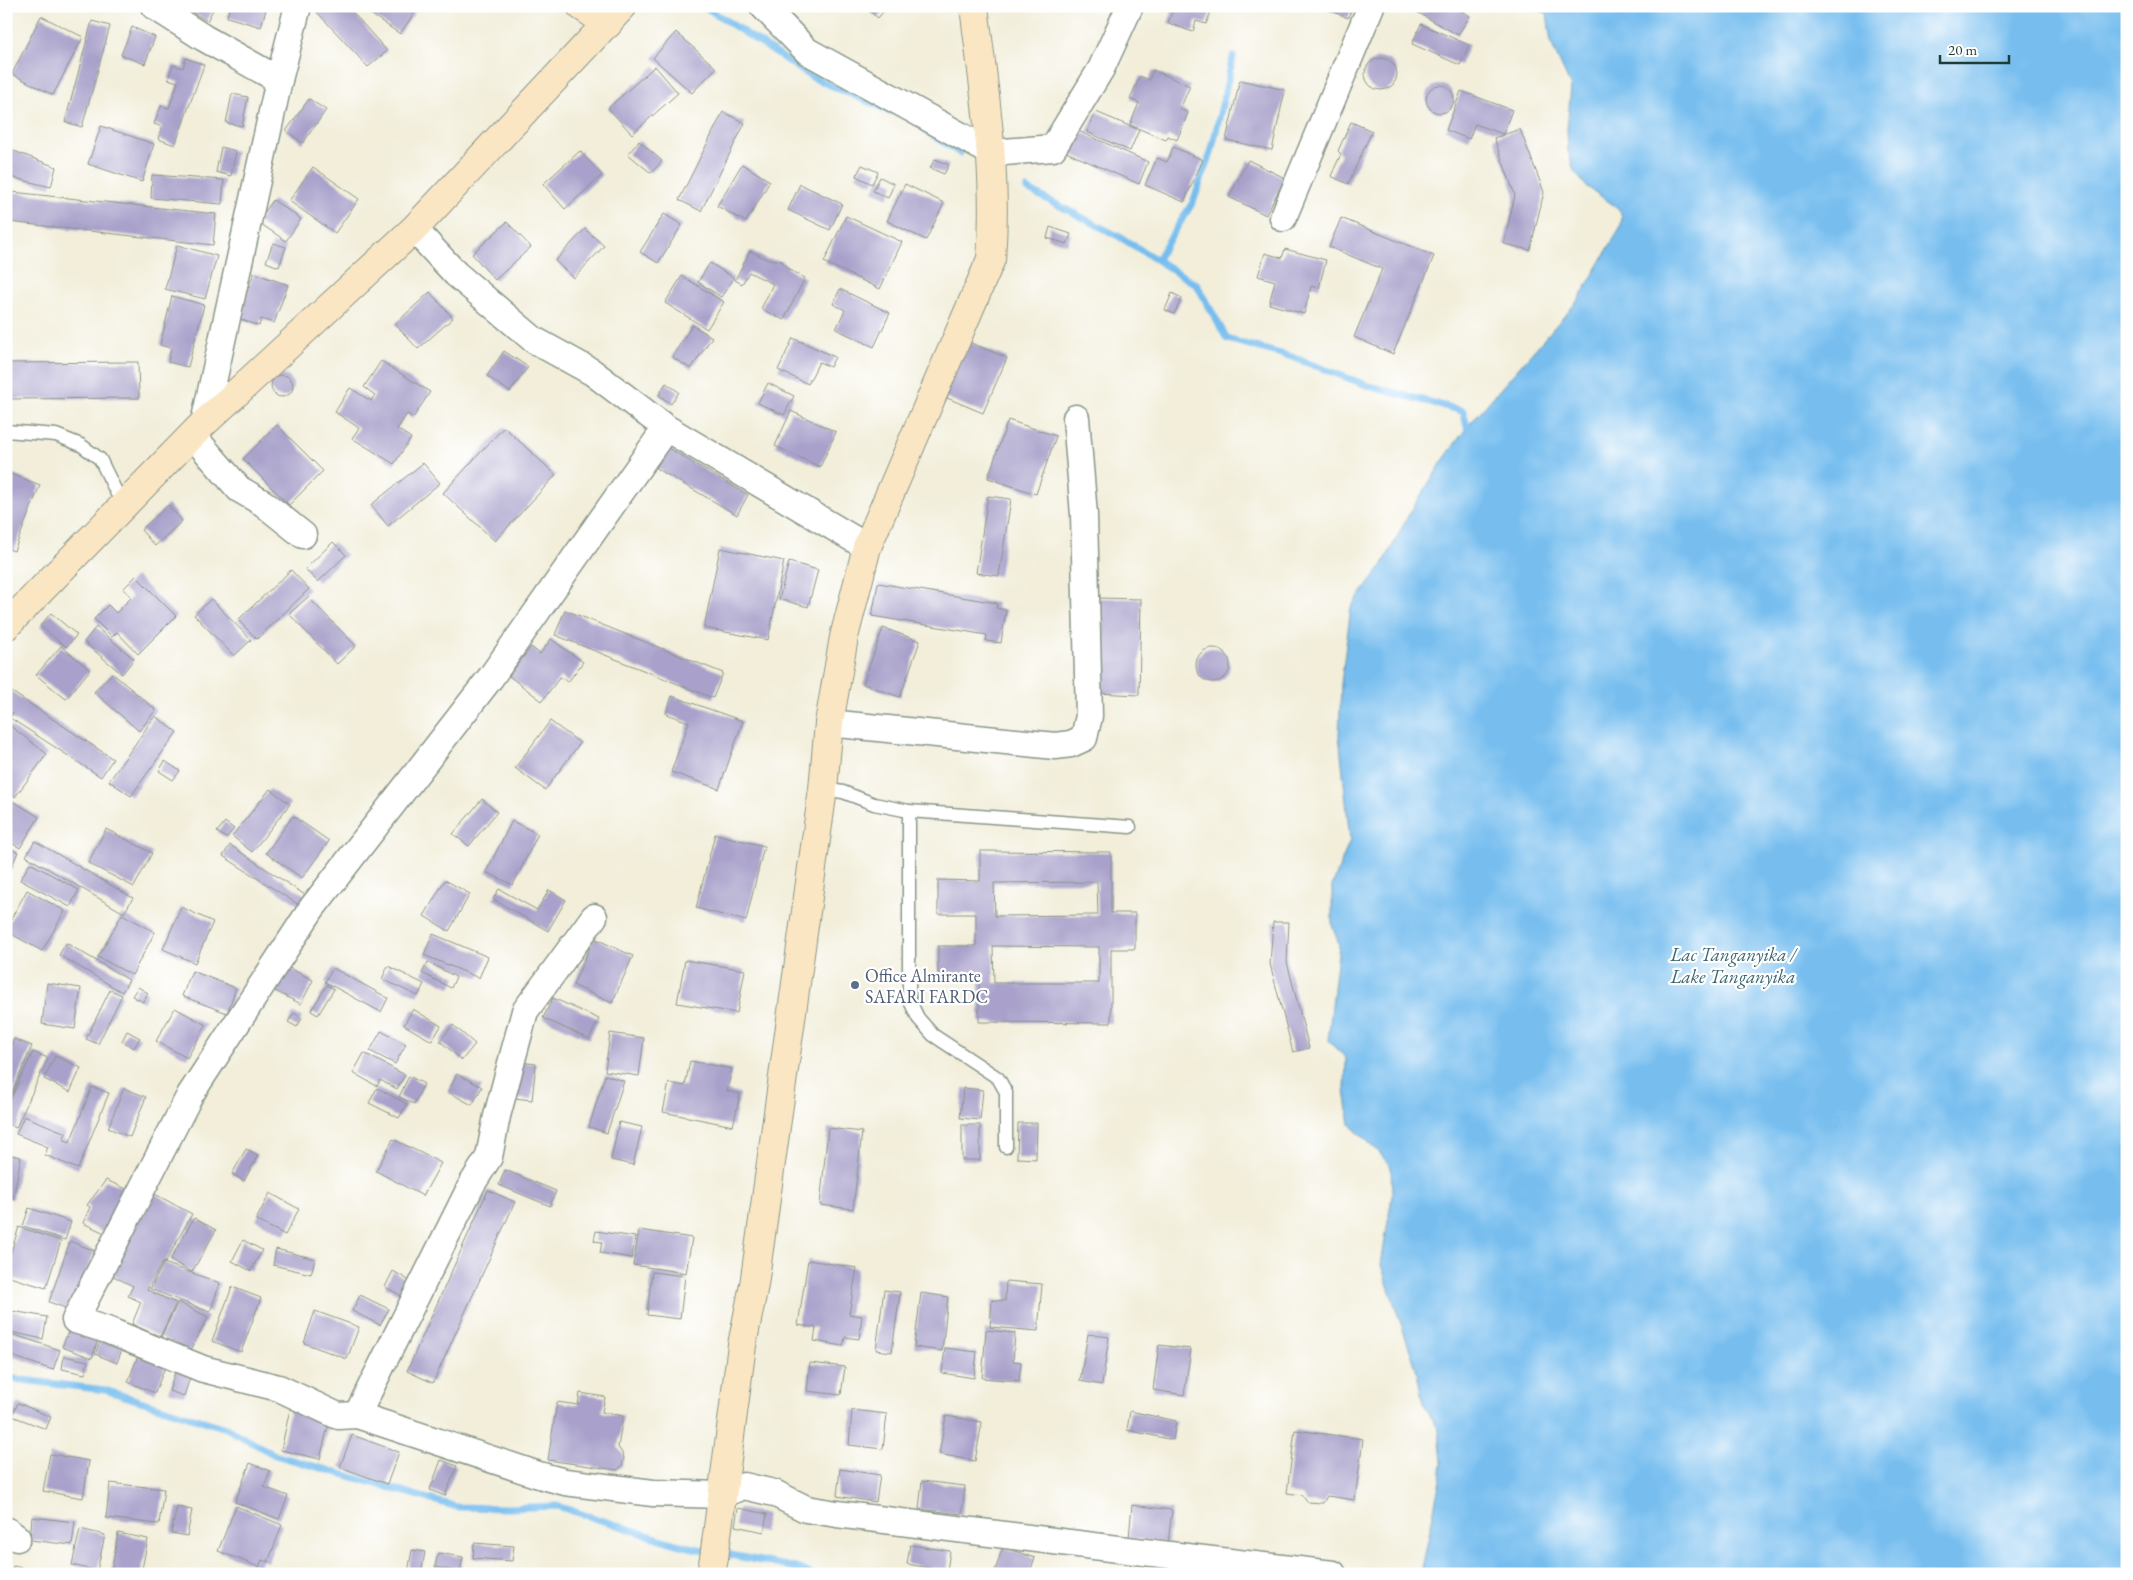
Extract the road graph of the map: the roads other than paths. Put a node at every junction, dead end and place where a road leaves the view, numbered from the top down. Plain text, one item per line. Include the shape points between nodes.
1 (154, 6) edge
2 (298, 6) edge
3 (581, 6) edge
4 (764, 6) edge
5 (974, 6) edge
6 (1130, 6) edge
7 (1371, 6) edge
8 (615, 15) edge
9 (279, 80) junction
10 (992, 153) junction
11 (1283, 218) dead end
12 (414, 229) junction
13 (1076, 418) dead end
14 (666, 428) junction
15 (198, 430) junction
16 (6, 431) edge
17 (123, 506) junction
18 (303, 535) dead end
19 (867, 547) junction
20 (6, 626) edge
21 (829, 723) junction
22 (823, 789) junction
23 (909, 811) junction
24 (1130, 827) dead end
25 (594, 917) dead end
26 (1006, 1147) dead end
27 (357, 1415) junction
28 (721, 1502) junction
29 (713, 1566) edge
30 (1333, 1574) edge

1 - 9 street
2 - 9 street
3 - 8 street
4 - 10 street via 807,51
5 - 10 street
6 - 10 street via 1101,69 1053,148
7 - 11 street
8 - 12 street
9 - 15 street
10 - 19 street via 994,228 991,259
12 - 14 street via 456,274 534,340 592,372
12 - 15 street
13 - 21 street via 1084,515 1089,697 1084,738 1054,746
14 - 19 street
14 - 27 street via 491,677 312,908 190,1095 74,1320 203,1369 279,1388 338,1416
15 - 17 street
15 - 18 street via 239,489 263,503
16 - 17 lane via 56,435 81,445 100,459
17 - 20 street
19 - 21 street via 844,637
21 - 22 street
22 - 23 lane
22 - 28 street
23 - 24 lane
23 - 26 lane via 909,999 918,1018 933,1035 998,1078 1006,1092
25 - 27 street via 525,1012 489,1156
27 - 28 street via 565,1482
28 - 29 street
28 - 30 street via 744,1486 774,1493 806,1508 837,1514

